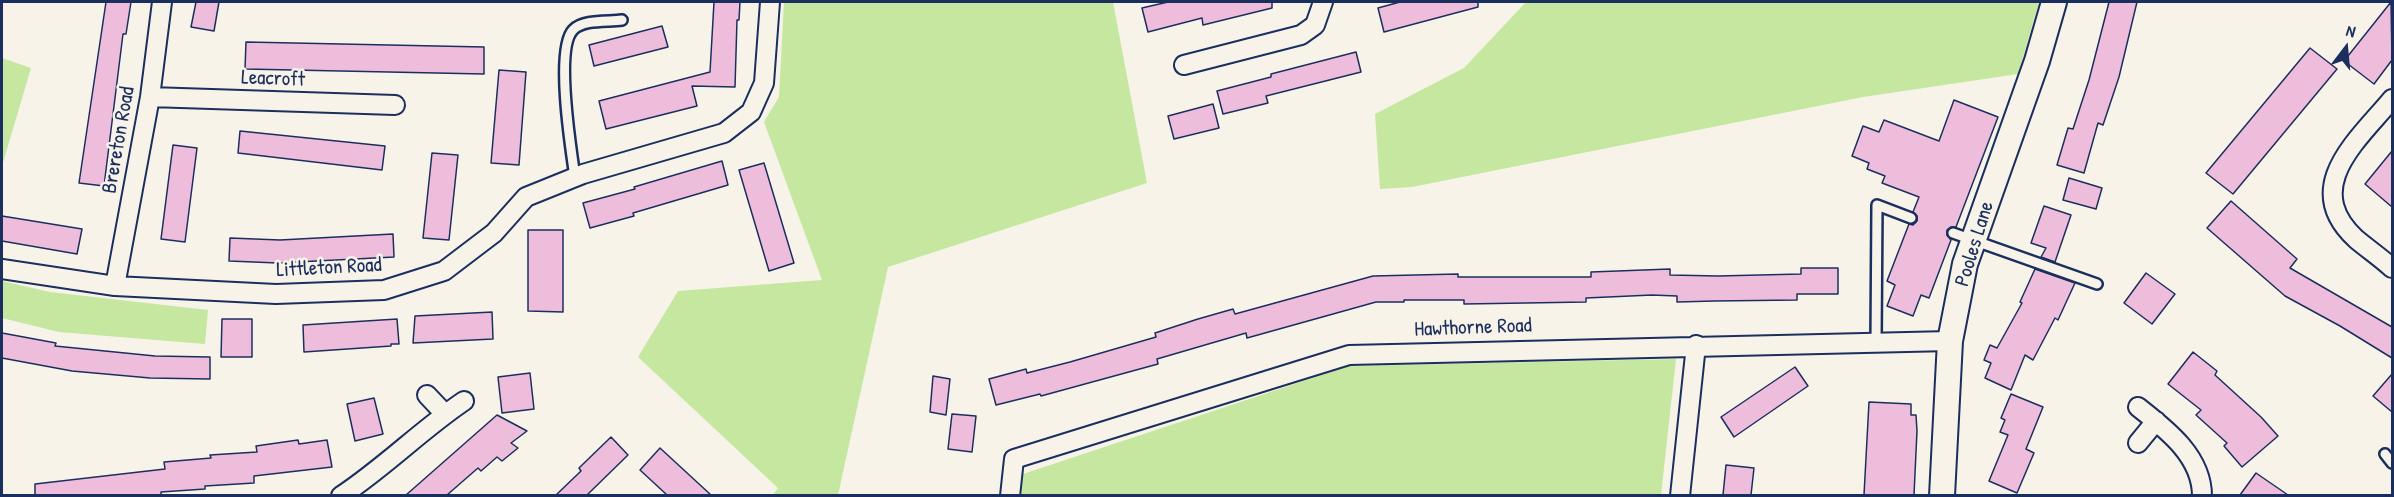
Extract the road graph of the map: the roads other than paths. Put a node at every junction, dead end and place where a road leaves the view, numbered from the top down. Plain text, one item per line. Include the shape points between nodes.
1 (162, 2) edge
2 (770, 2) edge
3 (1323, 2) edge
4 (2054, 2) edge
5 (622, 20) dead end
6 (1184, 65) dead end
7 (150, 98) junction
8 (2392, 99) edge
9 (395, 105) dead end
10 (575, 177) junction
11 (1911, 218) dead end
12 (1963, 237) junction
13 (2392, 268) edge
14 (2, 269) edge
15 (2097, 284) dead end
16 (115, 286) junction
17 (1950, 341) junction
18 (1876, 342) junction
19 (1696, 345) junction
20 (427, 395) dead end
21 (464, 401) dead end
22 (2138, 407) dead end
23 (445, 414) junction
24 (2156, 421) junction
25 (2138, 443) dead end
26 (2385, 454) dead end
27 (2392, 464) edge
28 (341, 495) edge
29 (1010, 495) edge
30 (1680, 495) edge
31 (1942, 495) edge
32 (2202, 495) edge

1 - 7 street, Brereton Road
2 - 10 street, Littleton Road via 764,82 751,112 724,133
3 - 6 street via 1315,25 1301,35
4 - 12 street, Pooles Lane via 2037,60
5 - 10 lane via 583,24 573,29 568,38 565,100
7 - 9 street, Leacroft
7 - 16 street, Brereton Road
8 - 13 street via 2341,160 2332,188 2333,201 2349,231
10 - 16 street, Littleton Road via 526,197 494,233 444,271 384,290 276,294
11 - 18 lane via 1877,205
12 - 15 lane
12 - 17 street, Pooles Lane via 1965,264
14 - 16 street, Littleton Road
17 - 18 street, Hawthorne Road
17 - 31 street, Pooles Lane
18 - 19 street, Hawthorne Road
19 - 29 street, Hawthorne Road via 1349,355 1014,459
19 - 30 street
20 - 23 street
21 - 23 street
22 - 24 street
23 - 28 street via 368,478
24 - 25 street
24 - 32 street via 2183,447 2195,469
26 - 27 lane

